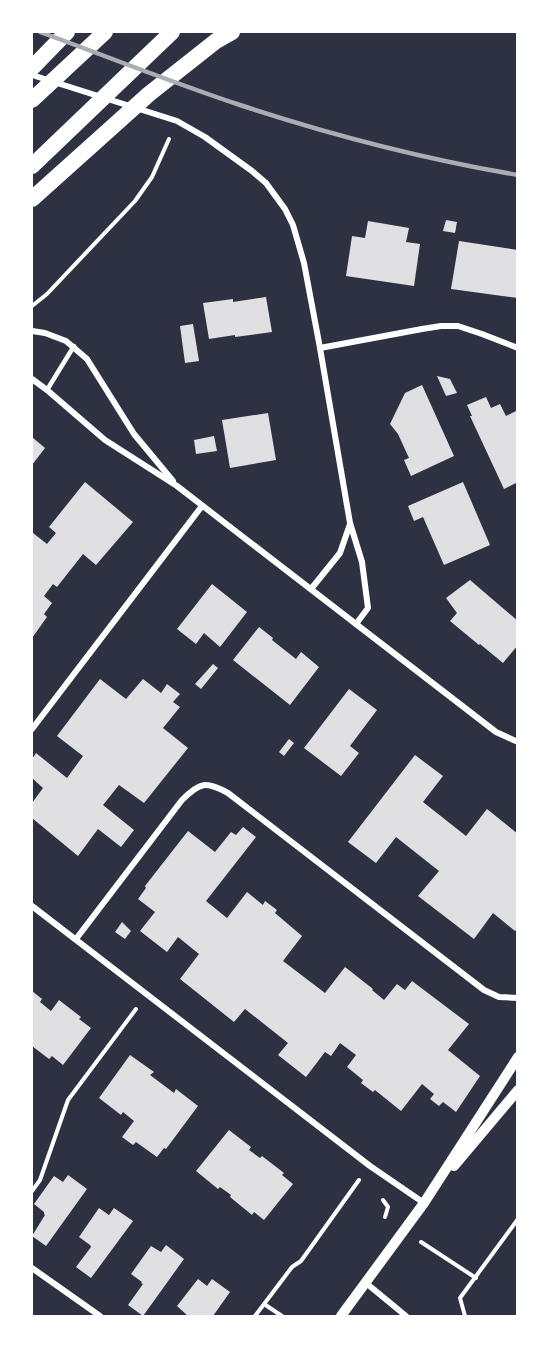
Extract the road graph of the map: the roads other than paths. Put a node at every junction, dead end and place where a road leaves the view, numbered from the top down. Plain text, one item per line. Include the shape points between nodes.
1 (67, 32) edge
2 (105, 32) edge
3 (172, 32) edge
4 (232, 32) edge
5 (32, 68) edge
6 (32, 75) edge
7 (32, 100) edge
8 (32, 166) edge
9 (32, 199) edge
10 (32, 331) edge
11 (74, 346) junction
12 (320, 348) junction
13 (518, 348) edge
14 (32, 380) edge
15 (47, 390) junction
16 (177, 486) junction
17 (202, 506) junction
18 (350, 523) junction
19 (311, 589) junction
20 (356, 624) junction
21 (32, 729) edge
22 (518, 742) edge
23 (32, 906) edge
24 (76, 939) junction
25 (518, 998) edge
26 (518, 1057) edge
27 (518, 1090) edge
28 (424, 1203) junction
29 (32, 1268) edge
30 (366, 1283) junction
31 (100, 1317) edge
32 (341, 1317) edge
33 (406, 1317) edge

1 - 5 highway
2 - 7 highway
3 - 8 highway
4 - 9 highway via 149,94
6 - 12 street via 177,121 266,183 293,225
10 - 11 street via 57,336
11 - 15 lane
11 - 16 street via 87,359 134,434
12 - 13 street via 458,326
12 - 18 street
14 - 15 street
15 - 16 street via 105,440
16 - 17 street
17 - 19 street
17 - 21 street
18 - 19 street via 340,553
18 - 20 street via 362,562 368,608
19 - 20 street
20 - 22 street via 496,732
23 - 24 street
24 - 25 street via 182,800 194,788 206,784 228,793 484,990 499,997
24 - 28 street via 369,1166
26 - 28 street
27 - 28 street
28 - 30 street
29 - 31 street
30 - 32 street
30 - 33 street

